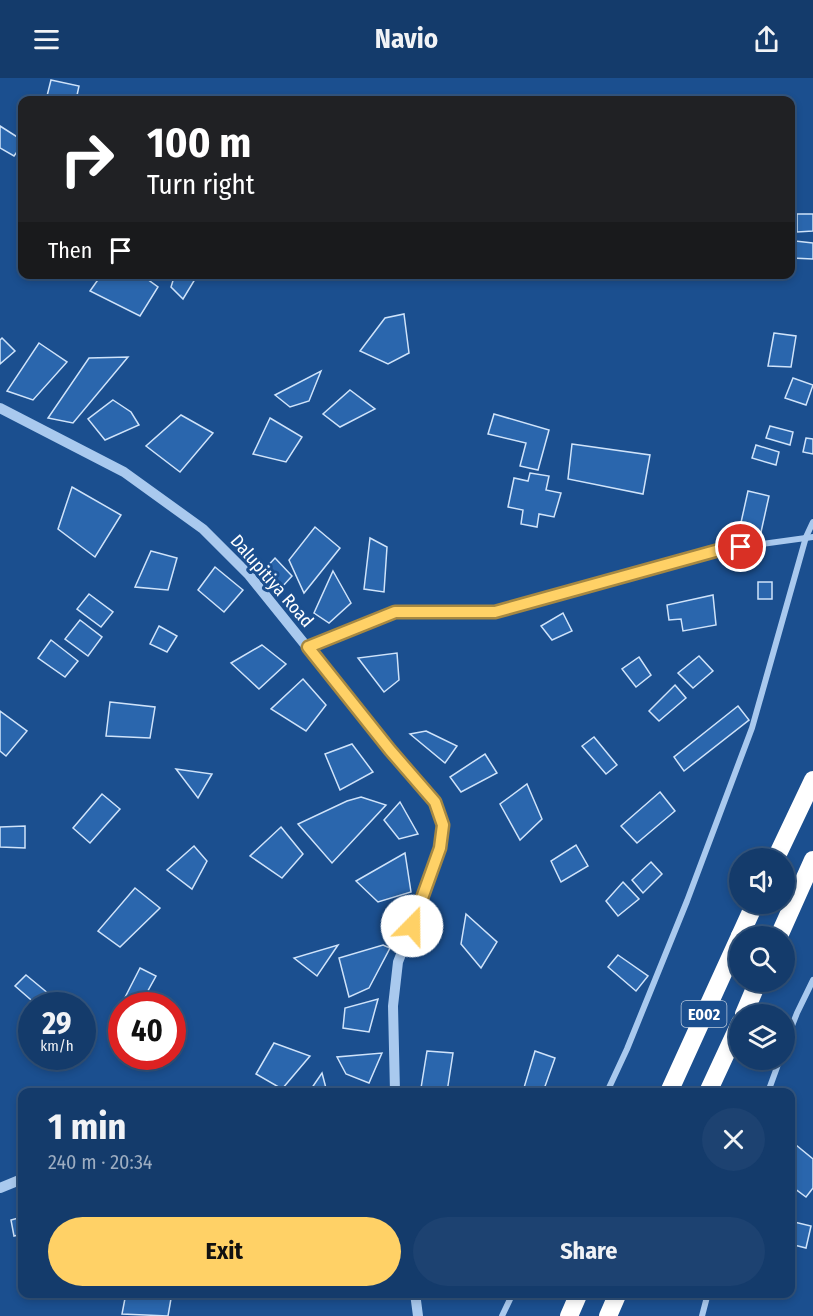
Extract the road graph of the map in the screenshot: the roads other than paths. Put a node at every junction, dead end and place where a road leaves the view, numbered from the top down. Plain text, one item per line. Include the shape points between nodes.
1 (0, 408) edge
2 (813, 522) edge
3 (809, 537) edge
4 (308, 647) junction
5 (813, 780) edge
6 (781, 848) edge
7 (813, 860) edge
8 (783, 926) edge
9 (729, 960) edge
10 (813, 980) edge
11 (795, 1018) edge
12 (729, 1047) edge
13 (776, 1070) edge
14 (395, 1088) edge
15 (609, 1088) edge
16 (671, 1088) edge
17 (710, 1088) edge
18 (769, 1088) edge
19 (18, 1181) edge
20 (0, 1188) edge
21 (416, 1298) edge
22 (511, 1298) edge
23 (577, 1298) edge
24 (616, 1298) edge
25 (707, 1298) edge
26 (418, 1316) edge
27 (502, 1316) edge
28 (569, 1316) edge
29 (608, 1316) edge
30 (702, 1316) edge

1 - 4 street, Dalupitiya Road via 124,472 203,529 249,575
2 - 3 street
3 - 4 street via 719,550 495,612 395,612
3 - 15 street via 752,728 683,912
4 - 14 street, Dalupitiya Road via 435,802 443,825 440,848 398,962 393,1006
5 - 6 highway
7 - 8 highway
9 - 16 highway, E002
10 - 11 street
12 - 17 highway, E002
13 - 18 street
19 - 20 street
21 - 26 street
22 - 27 street
23 - 28 highway
24 - 29 highway
25 - 30 street

